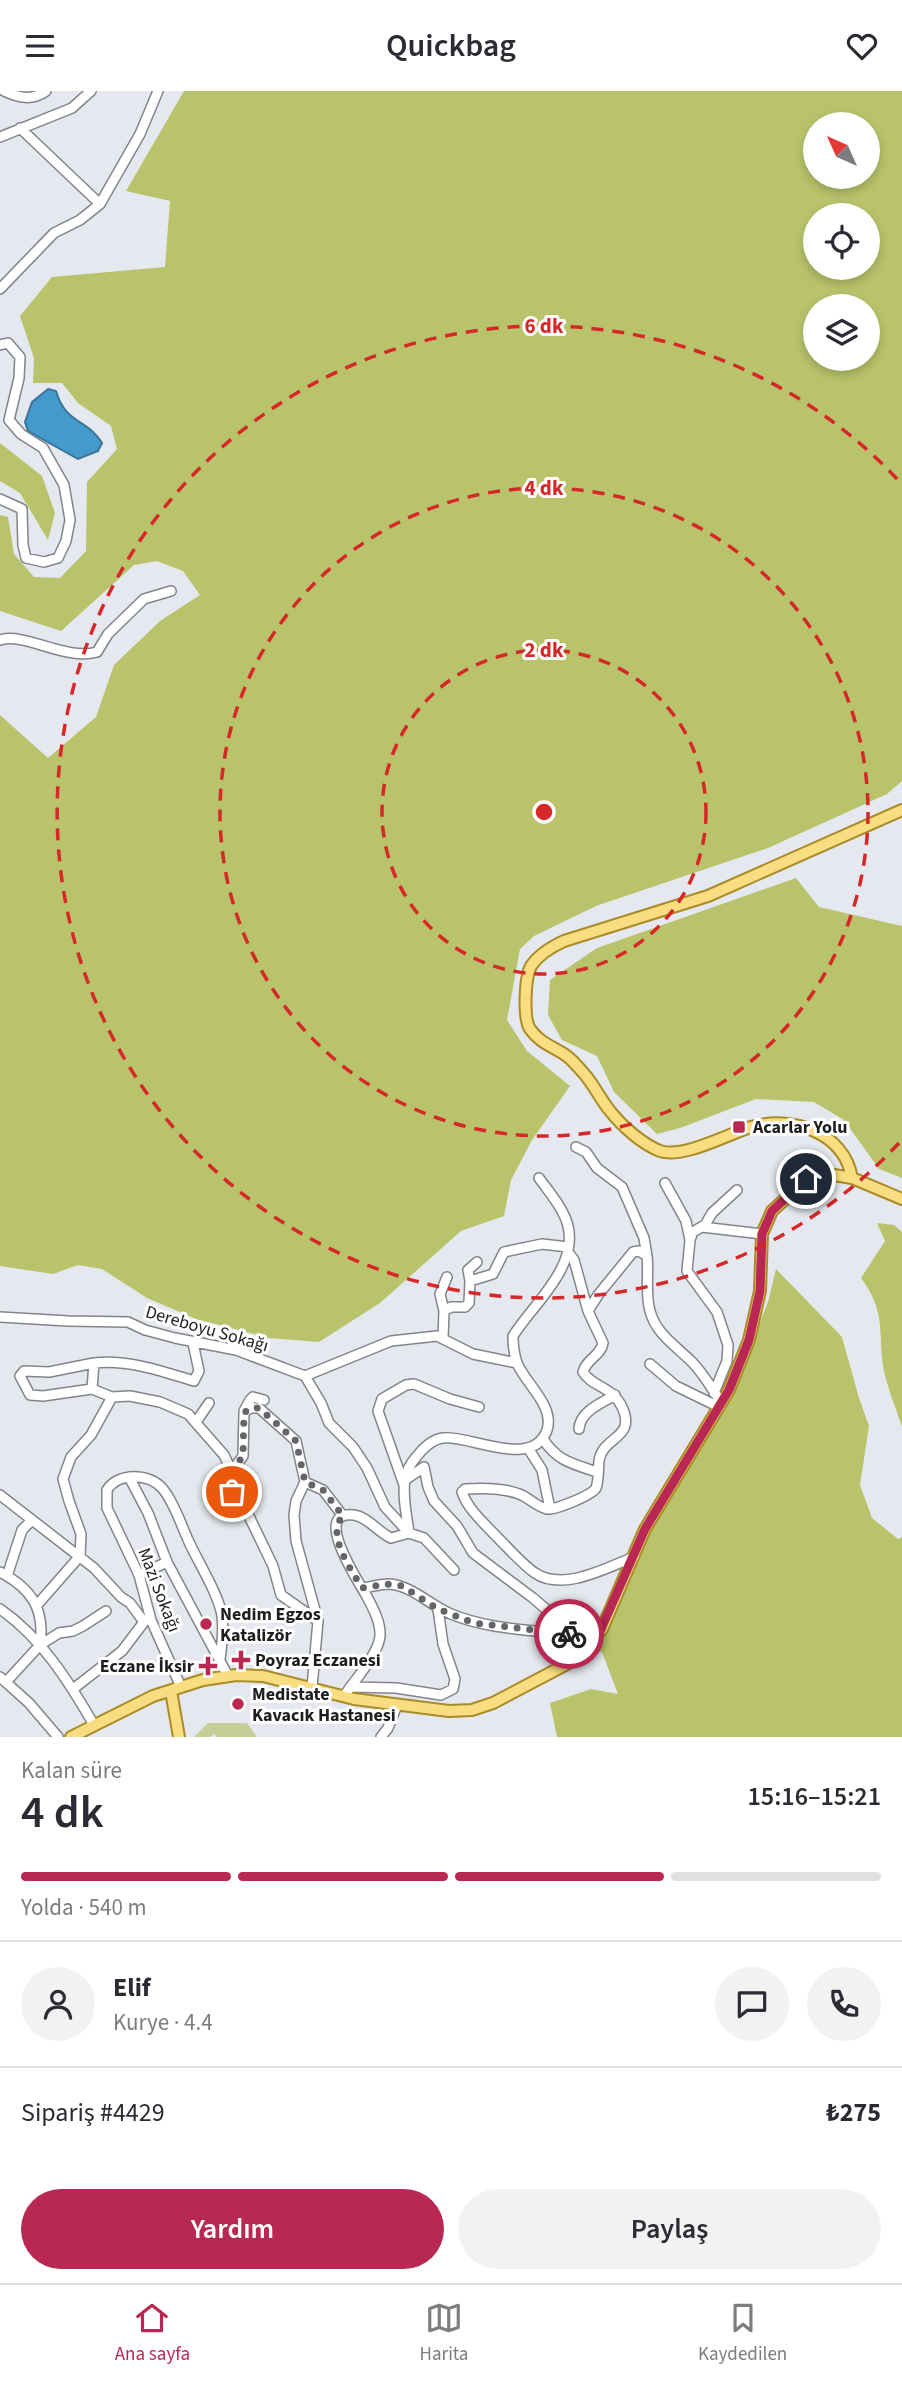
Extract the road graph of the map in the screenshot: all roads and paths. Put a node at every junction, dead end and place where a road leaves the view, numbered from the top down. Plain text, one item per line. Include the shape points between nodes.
1 (4, 91) edge
2 (46, 91) edge
3 (91, 91) edge
4 (158, 91) edge
5 (20, 128) junction
6 (0, 137) edge
7 (100, 204) junction
8 (0, 289) edge
9 (0, 345) edge
10 (0, 499) edge
11 (171, 591) dead end
12 (0, 640) edge
13 (902, 810) edge
14 (576, 1147) dead end
15 (540, 1178) dead end
16 (852, 1178) junction
17 (665, 1183) dead end
18 (737, 1190) dead end
19 (902, 1199) edge
20 (702, 1227) junction
21 (762, 1234) junction
22 (690, 1240) junction
23 (568, 1249) junction
24 (647, 1256) junction
25 (477, 1262) dead end
26 (447, 1277) dead end
27 (470, 1281) junction
28 (444, 1311) junction
29 (588, 1311) junction
30 (0, 1317) edge
31 (443, 1338) junction
32 (193, 1343) junction
33 (94, 1363) junction
34 (517, 1363) junction
35 (650, 1364) dead end
36 (305, 1377) junction
37 (92, 1389) junction
38 (615, 1395) junction
39 (112, 1397) junction
40 (264, 1400) dead end
41 (718, 1401) junction
42 (209, 1403) dead end
43 (479, 1407) dead end
44 (244, 1413) junction
45 (196, 1422) junction
46 (579, 1429) dead end
47 (543, 1439) junction
48 (528, 1448) junction
49 (230, 1468) junction
50 (597, 1472) junction
51 (129, 1477) junction
52 (305, 1482) junction
53 (405, 1483) junction
54 (0, 1495) edge
55 (550, 1509) junction
56 (343, 1516) junction
57 (32, 1520) junction
58 (409, 1533) junction
59 (80, 1556) junction
60 (634, 1557) junction
61 (167, 1562) junction
62 (454, 1570) dead end
63 (4, 1574) edge
64 (139, 1574) junction
65 (362, 1588) junction
66 (37, 1605) junction
67 (0, 1609) edge
68 (438, 1609) junction
69 (106, 1611) dead end
70 (148, 1621) junction
71 (318, 1621) junction
72 (576, 1635) junction
73 (594, 1640) junction
74 (40, 1645) junction
75 (220, 1659) junction
76 (228, 1677) junction
77 (3, 1679) edge
78 (313, 1687) junction
79 (73, 1689) junction
80 (176, 1689) junction
81 (347, 1692) junction
82 (397, 1705) junction
83 (94, 1725) junction
84 (58, 1737) edge
85 (71, 1737) edge
86 (179, 1737) edge
87 (381, 1737) edge

1 - 2 street via 30,98
3 - 5 street via 72,108
4 - 7 street via 140,134
5 - 6 street
5 - 7 street
7 - 8 street via 54,233
9 - 10 street via 8,343 20,357 9,420 43,448 64,485 70,520 58,558 44,562 26,558 22,509
11 - 12 street via 144,599 108,634 97,652 86,655 9,637
13 - 16 main road via 708,895 564,941 545,951 530,968 526,1017 530,1028 543,1043 566,1055 611,1113 642,1141 662,1152 690,1150 754,1126 808,1127 833,1142
14 - 24 street via 622,1187
15 - 23 street via 568,1223
16 - 19 main road
16 - 21 main road via 806,1179 772,1211
17 - 22 street via 686,1221
18 - 20 street
20 - 21 street
20 - 22 street
21 - 41 main road via 760,1291 749,1340 729,1390
22 - 41 street via 687,1271 717,1312 728,1345
23 - 27 street via 542,1244 504,1252 493,1274
23 - 29 street
23 - 34 street via 555,1280 513,1336
24 - 29 street via 633,1252
24 - 41 street via 652,1318 660,1332 693,1363
25 - 27 street via 468,1270
26 - 28 street via 440,1294
27 - 28 street via 467,1306
28 - 31 street
29 - 38 street via 603,1343 583,1372
30 - 32 street, Dereboyu Sokağı via 128,1322
31 - 34 street via 473,1354
31 - 36 street via 391,1341
32 - 33 street via 199,1371 194,1381 150,1368
32 - 36 street, Dereboyu Sokağı via 236,1350
33 - 37 street
33 - 37 street via 49,1372 24,1371 20,1376 30,1395
34 - 47 street via 547,1415
35 - 41 street via 676,1386
36 - 58 street via 329,1423 367,1468 385,1507
37 - 39 street
38 - 46 street via 589,1410
38 - 50 street via 627,1419 625,1429 600,1455
39 - 45 street via 160,1402 179,1408
39 - 59 street via 91,1435 71,1457 63,1479 81,1534
40 - 44 street via 253,1397
41 - 60 main road via 645,1529
42 - 45 street
43 - 53 street via 414,1384 382,1399 378,1411
44 - 49 street via 243,1456
44 - 52 street via 259,1408 296,1441
45 - 49 street
47 - 48 street
47 - 50 street via 560,1458
48 - 53 street via 492,1447 444,1437 421,1451 410,1465
48 - 55 street via 542,1470
49 - 71 street via 232,1492 273,1566 281,1595
50 - 55 street via 593,1491
51 - 61 street
51 - 64 street, Mazi Sokağı via 111,1483 107,1508
51 - 75 street via 144,1478 161,1487 173,1506 222,1614
52 - 56 street via 323,1490
52 - 71 street via 296,1501 296,1541
53 - 58 street
53 - 72 street via 424,1467 434,1500 473,1553
54 - 57 street
55 - 60 street via 511,1491 462,1492 489,1528 544,1577 576,1578
56 - 58 street via 366,1520 391,1538
56 - 65 street via 338,1521 339,1546
57 - 59 street
57 - 63 street via 22,1530
58 - 62 street via 424,1538
59 - 66 street
59 - 70 street
60 - 73 main road
61 - 64 street
61 - 75 street
63 - 66 street via 22,1585
64 - 70 street, Mazi Sokağı
65 - 68 street via 402,1586
65 - 81 street via 380,1634
66 - 74 street via 43,1626
67 - 74 street
68 - 72 street via 474,1623
68 - 81 street via 455,1679 453,1689 440,1695 396,1688
69 - 74 street
70 - 79 street via 122,1651
70 - 80 street, Mazi Sokağı
71 - 78 street
72 - 73 street
73 - 82 main road via 567,1664 494,1703 449,1711
74 - 77 street
74 - 79 street
75 - 76 street
76 - 78 main road via 263,1676
76 - 80 main road
77 - 84 street
78 - 81 main road
79 - 83 street
80 - 83 main road
80 - 86 main road
81 - 82 main road
82 - 87 street
83 - 85 main road

